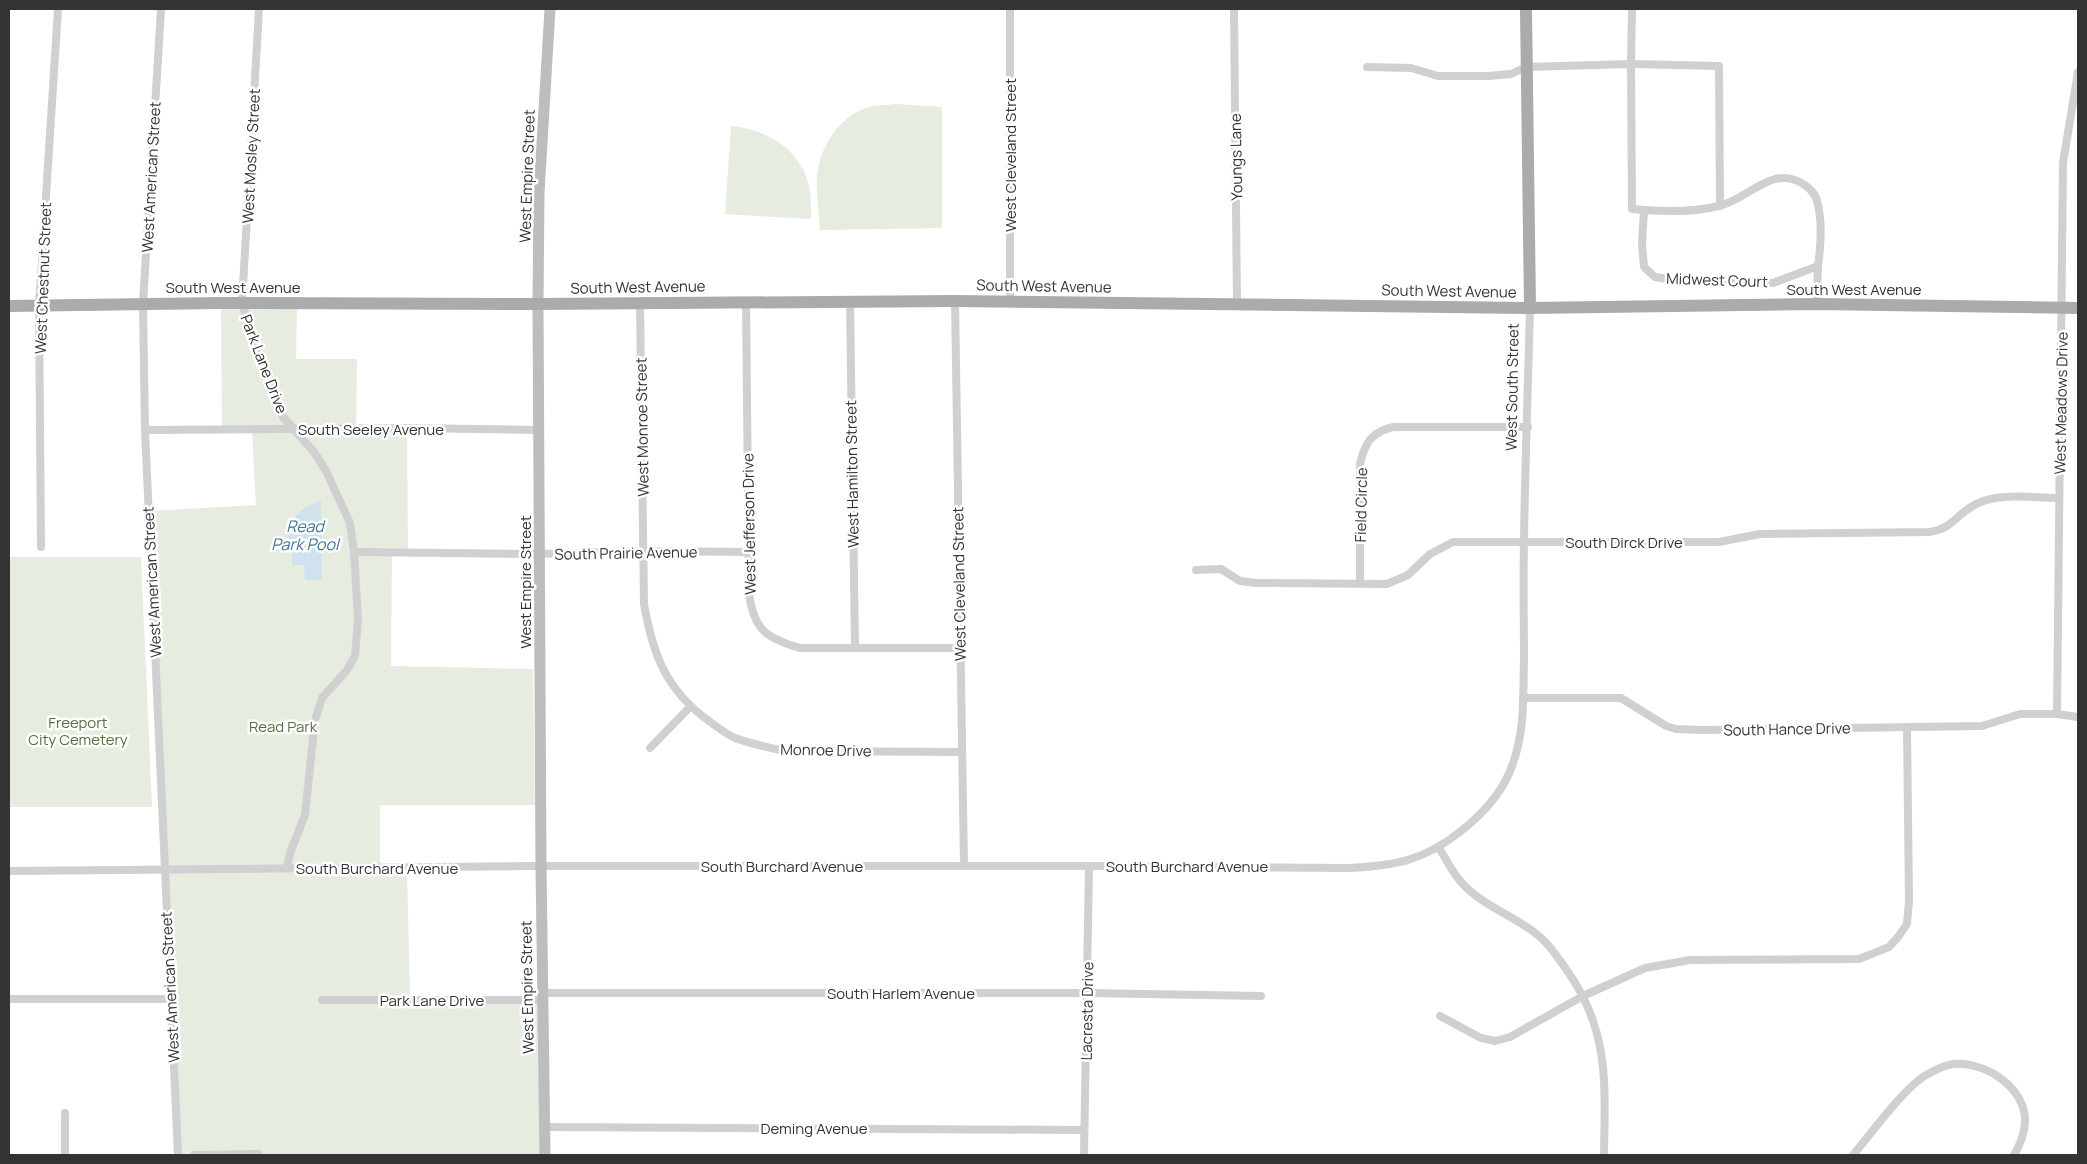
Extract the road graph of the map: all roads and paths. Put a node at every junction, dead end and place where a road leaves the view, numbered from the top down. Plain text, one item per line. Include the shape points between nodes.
1 (58, 9) edge
2 (161, 9) edge
3 (259, 9) edge
4 (550, 9) edge
5 (1010, 9) edge
6 (1234, 9) edge
7 (1526, 9) edge
8 (1632, 9) edge
9 (1631, 64) junction
10 (1526, 66) junction
11 (1367, 67) dead end
12 (2078, 72) edge
13 (1720, 206) junction
14 (1644, 210) junction
15 (1818, 266) junction
16 (746, 301) junction
17 (850, 301) junction
18 (955, 301) junction
19 (1010, 302) junction
20 (242, 303) junction
21 (640, 303) junction
22 (144, 304) junction
23 (538, 304) junction
24 (1817, 304) junction
25 (1237, 305) junction
26 (9, 306) edge
27 (39, 306) junction
28 (1530, 308) junction
29 (2063, 308) junction
30 (2078, 308) edge
31 (1528, 426) junction
32 (293, 429) junction
33 (145, 430) junction
34 (538, 430) junction
35 (2058, 498) junction
36 (1524, 542) junction
37 (41, 547) dead end
38 (644, 551) junction
39 (354, 552) junction
40 (748, 552) junction
41 (540, 554) junction
42 (1196, 570) dead end
43 (1360, 584) junction
44 (855, 648) junction
45 (960, 648) junction
46 (1523, 698) junction
47 (690, 707) junction
48 (2057, 714) junction
49 (2078, 717) edge
50 (1907, 727) junction
51 (650, 748) dead end
52 (962, 752) junction
53 (1513, 764) joint
54 (1438, 847) junction
55 (541, 866) junction
56 (964, 866) junction
57 (1089, 866) junction
58 (287, 868) junction
59 (9, 870) edge
60 (164, 870) junction
61 (1087, 993) junction
62 (542, 996) junction
63 (1261, 996) dead end
64 (1583, 996) junction
65 (170, 998) junction
66 (9, 999) edge
67 (322, 1000) dead end
68 (1440, 1016) dead end
69 (65, 1113) dead end
70 (545, 1127) junction
71 (1084, 1130) junction
72 (258, 1154) dead end
73 (65, 1155) edge
74 (178, 1155) edge
75 (194, 1155) edge
76 (545, 1155) edge
77 (1084, 1155) edge
78 (1604, 1155) edge
79 (1853, 1155) edge
80 (2014, 1155) edge

1 - 27 street, West Chestnut Street
2 - 22 street, West American Street
3 - 20 street, West Mosley Street
4 - 23 main road, West Empire Street via 539,193
5 - 19 street, West Cleveland Street
6 - 25 street, Youngs Lane
7 - 10 main road, West South Street
8 - 9 street
9 - 10 street
9 - 13 street via 1719,66
9 - 14 street via 1632,209
10 - 11 street via 1512,74 1488,76 1438,76 1411,68
10 - 28 main road, West South Street
12 - 29 street, West Meadows Drive via 2063,163
13 - 14 street via 1688,211
13 - 15 street via 1772,179 1796,179 1808,187 1817,200 1821,250
14 - 15 street, Midwest Court via 1644,267 1654,277 1682,281 1773,283
15 - 24 street
16 - 17 main road, South West Avenue
16 - 21 main road, South West Avenue
16 - 40 street, West Jefferson Drive
17 - 18 main road, South West Avenue
17 - 44 street, West Hamilton Street
18 - 19 main road, South West Avenue
18 - 45 street, West Cleveland Street
19 - 25 main road, South West Avenue
20 - 22 main road, South West Avenue
20 - 23 main road, South West Avenue
20 - 32 street, Park Lane Drive via 256,353 283,417
21 - 23 main road, South West Avenue
21 - 38 street, West Monroe Street
22 - 27 main road, South West Avenue
22 - 33 street, West American Street
23 - 34 main road, West Empire Street
24 - 28 main road, South West Avenue
24 - 29 main road, South West Avenue
25 - 28 main road, South West Avenue
26 - 27 main road, South West Avenue
27 - 37 street, West Chestnut Street
28 - 31 street, West South Street
29 - 30 main road, South West Avenue
29 - 35 street, West Meadows Drive
31 - 36 street, West South Street
31 - 43 street, Field Circle via 1407,426 1383,429 1374,436 1364,447 1360,464
32 - 33 street, South Seeley Avenue
32 - 34 street, South Seeley Avenue
32 - 39 street, Park Lane Drive via 314,452 340,499 350,523
33 - 60 street, West American Street
34 - 41 main road, West Empire Street
35 - 36 street, South Dirck Drive via 1997,497 1972,506 1943,529 1929,532 1760,534 1719,542
35 - 48 street, West Meadows Drive
36 - 43 street, South Dirck Drive via 1453,542 1430,554 1408,575 1387,584
36 - 46 street, West South Street
38 - 40 street, South Prairie Avenue
38 - 41 street, South Prairie Avenue
38 - 47 street, Monroe Drive via 644,604 650,635 660,663
39 - 41 street, South Prairie Avenue
39 - 58 street, Park Lane Drive via 358,619 355,656 322,698 315,720 305,814
40 - 44 street, West Jefferson Drive via 752,612 761,630 777,642 800,648
41 - 55 main road, West Empire Street
42 - 43 street, South Dirck Drive via 1221,569 1240,581 1256,583
44 - 45 street, West Jefferson Drive
45 - 52 street, West Cleveland Street
46 - 50 street, South Hance Drive via 1622,698 1676,729
46 - 53 street, West South Street via 1522,723
47 - 51 street
47 - 52 street, Monroe Drive via 734,738 784,751
48 - 49 street
48 - 50 street, South Hance Drive via 2020,714 1982,726
50 - 64 street via 1909,901 1907,924 1889,947 1859,959 1670,962 1645,968
52 - 56 street, West Cleveland Street
53 - 54 street, South Burchard Avenue via 1498,794 1477,819
54 - 57 street, South Burchard Avenue via 1408,861 1379,867
54 - 64 street via 1460,882 1541,937
55 - 56 street, South Burchard Avenue
55 - 58 street, South Burchard Avenue
55 - 62 main road, West Empire Street
56 - 57 street, South Burchard Avenue
57 - 61 street, Lacresta Drive
58 - 60 street, South Burchard Avenue
59 - 60 street, South Burchard Avenue
60 - 65 street, West American Street
61 - 62 street, South Harlem Avenue
61 - 63 street, South Harlem Avenue
61 - 71 street, Lacresta Drive
62 - 67 street, Park Lane Drive
62 - 70 main road, West Empire Street
64 - 68 street via 1510,1037 1495,1041 1481,1038
64 - 78 street via 1597,1030 1603,1058
65 - 66 street
65 - 74 street, West American Street
69 - 73 street
70 - 71 street, Deming Avenue
70 - 76 main road, West Empire Street
71 - 77 street, Lacresta Drive
72 - 75 street
79 - 80 street via 1926,1075 1952,1064 1968,1064 1991,1072 2020,1098 2025,1122 2022,1142

